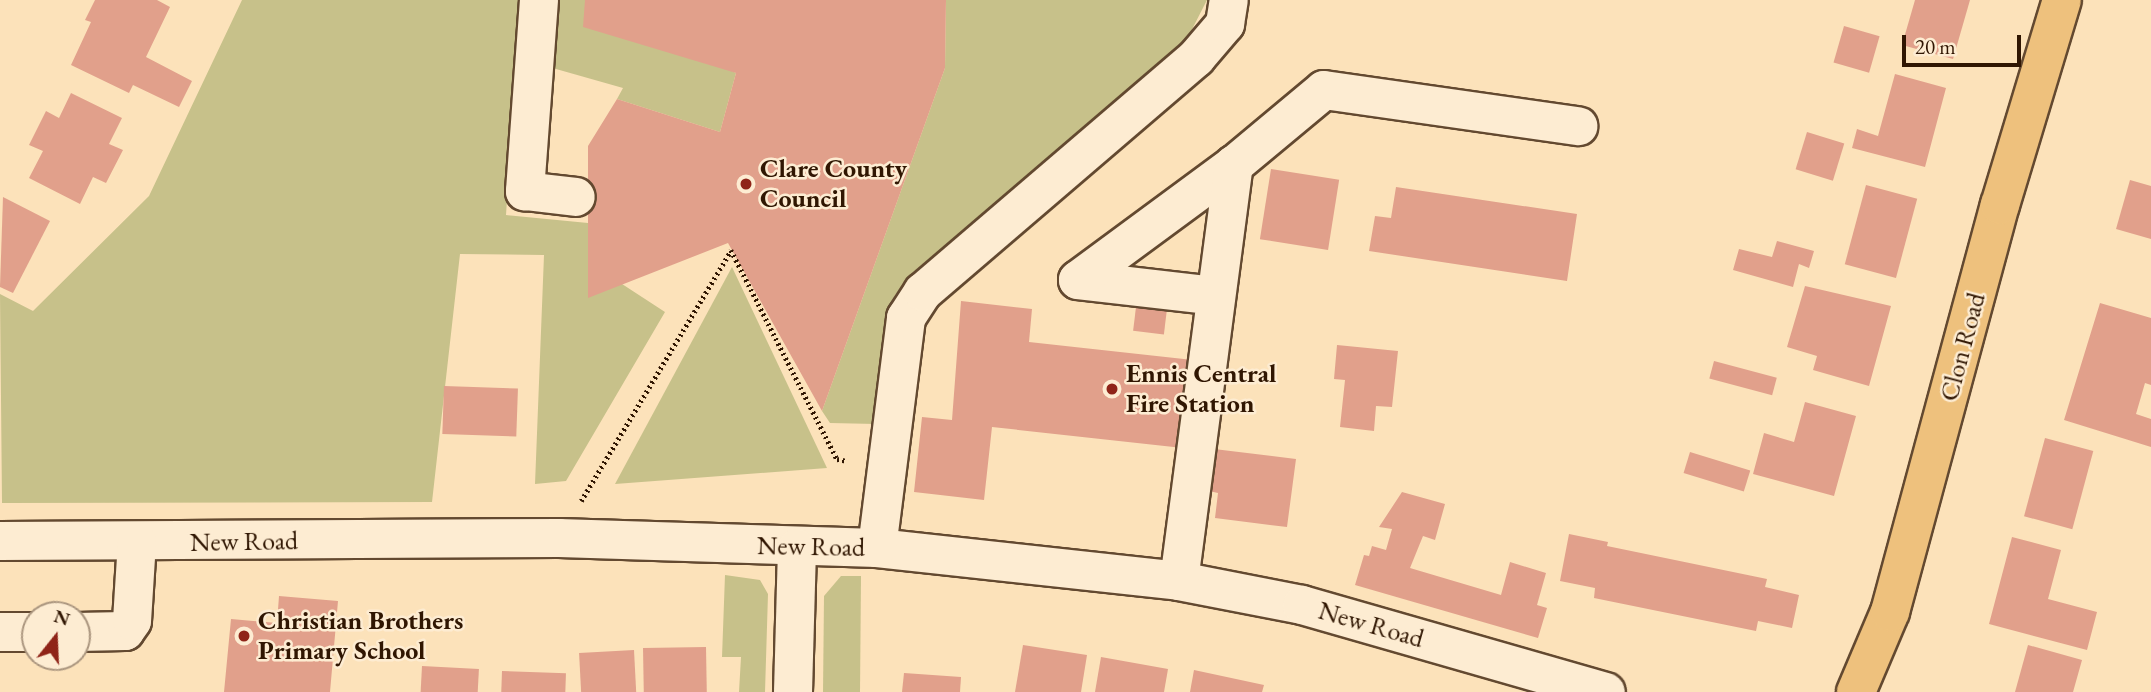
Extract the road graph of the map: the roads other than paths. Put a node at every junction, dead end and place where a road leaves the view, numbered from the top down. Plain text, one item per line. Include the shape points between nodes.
1 (539, 0) edge
2 (1229, 0) edge
3 (2062, 0) edge
4 (1578, 126) dead end
5 (1234, 165) junction
6 (576, 197) dead end
7 (1216, 296) junction
8 (0, 541) edge
9 (137, 542) junction
10 (797, 548) junction
11 (877, 548) junction
12 (1179, 581) junction
13 (0, 632) edge
14 (21, 632) edge
15 (91, 632) edge
16 (793, 692) edge
17 (1606, 692) edge
18 (1856, 692) edge

1 - 6 street via 524,191
2 - 11 street via 1225,24 1196,58 923,292 906,318
3 - 18 main road, Clon Road via 2000,205 1890,612
4 - 5 street via 1324,90
5 - 7 street
5 - 7 street via 1078,280
7 - 12 street
8 - 9 street, New Road
9 - 10 street, New Road via 559,538
9 - 15 street via 132,621 125,631
10 - 11 street, New Road
10 - 16 street
11 - 12 street, New Road
12 - 17 street, New Road via 1301,605
13 - 14 street

